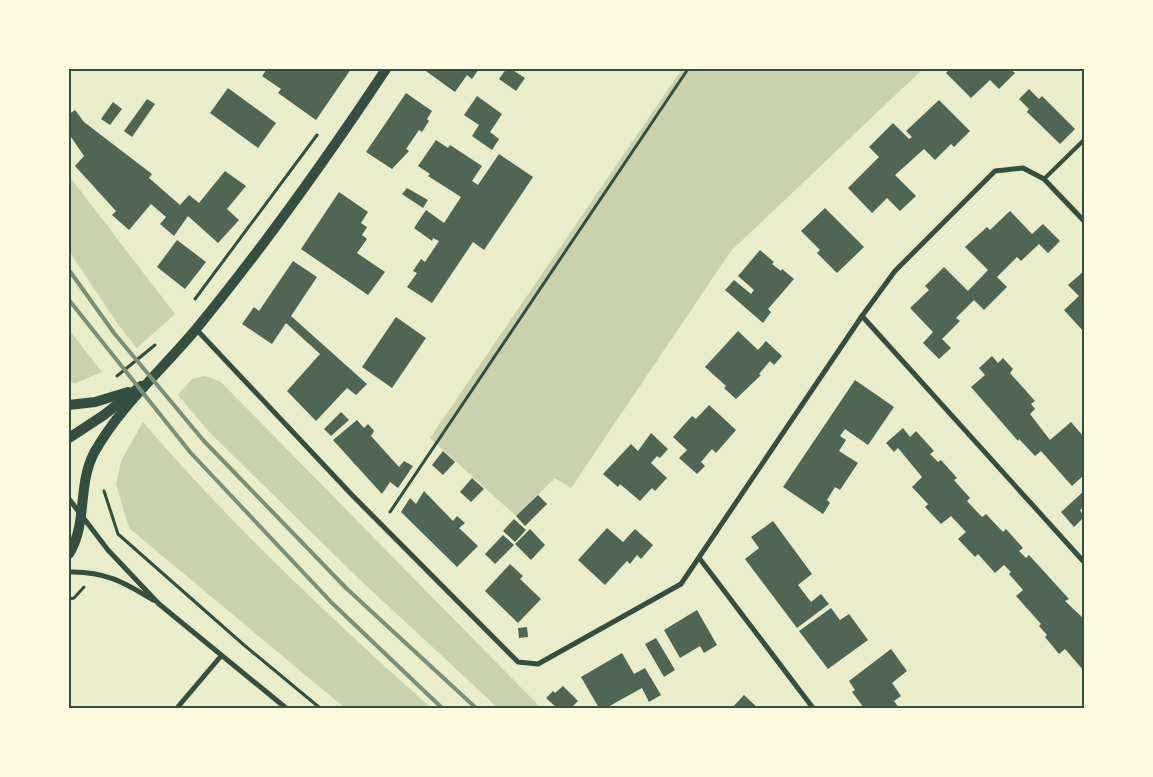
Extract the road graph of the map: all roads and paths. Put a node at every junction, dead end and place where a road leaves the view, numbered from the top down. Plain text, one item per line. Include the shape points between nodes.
1 (386, 69) edge
2 (688, 69) edge
3 (320, 131) dead end
4 (1084, 140) edge
5 (1044, 179) junction
6 (1084, 221) edge
7 (194, 300) dead end
8 (862, 316) junction
9 (196, 329) junction
10 (160, 340) dead end
11 (114, 378) dead end
12 (146, 383) junction
13 (134, 390) junction
14 (69, 405) edge
15 (69, 438) edge
16 (104, 486) dead end
17 (69, 499) edge
18 (82, 516) junction
19 (382, 524) junction
20 (69, 554) edge
21 (700, 559) junction
22 (1084, 562) edge
23 (69, 572) edge
24 (89, 581) dead end
25 (69, 599) edge
26 (160, 604) junction
27 (222, 656) junction
28 (177, 708) edge
29 (286, 708) edge
30 (320, 708) edge
31 (813, 708) edge

1 - 9 main road via 329,154
2 - 19 path
3 - 7 path
4 - 5 lane
5 - 6 street
5 - 8 street via 1022,168 995,171 895,271
8 - 21 street
8 - 22 street
9 - 12 main road
9 - 19 street
10 - 11 path
12 - 13 main road
12 - 18 main road via 94,454 84,478
13 - 14 main road via 95,402
13 - 15 main road
16 - 30 path via 103,496 118,534
17 - 18 street
18 - 20 main road
18 - 26 street via 108,550
19 - 21 street via 518,662 538,664 681,584
21 - 31 street
23 - 26 street via 94,573 120,580
24 - 25 path via 74,598
26 - 27 street
27 - 28 street
27 - 29 street

